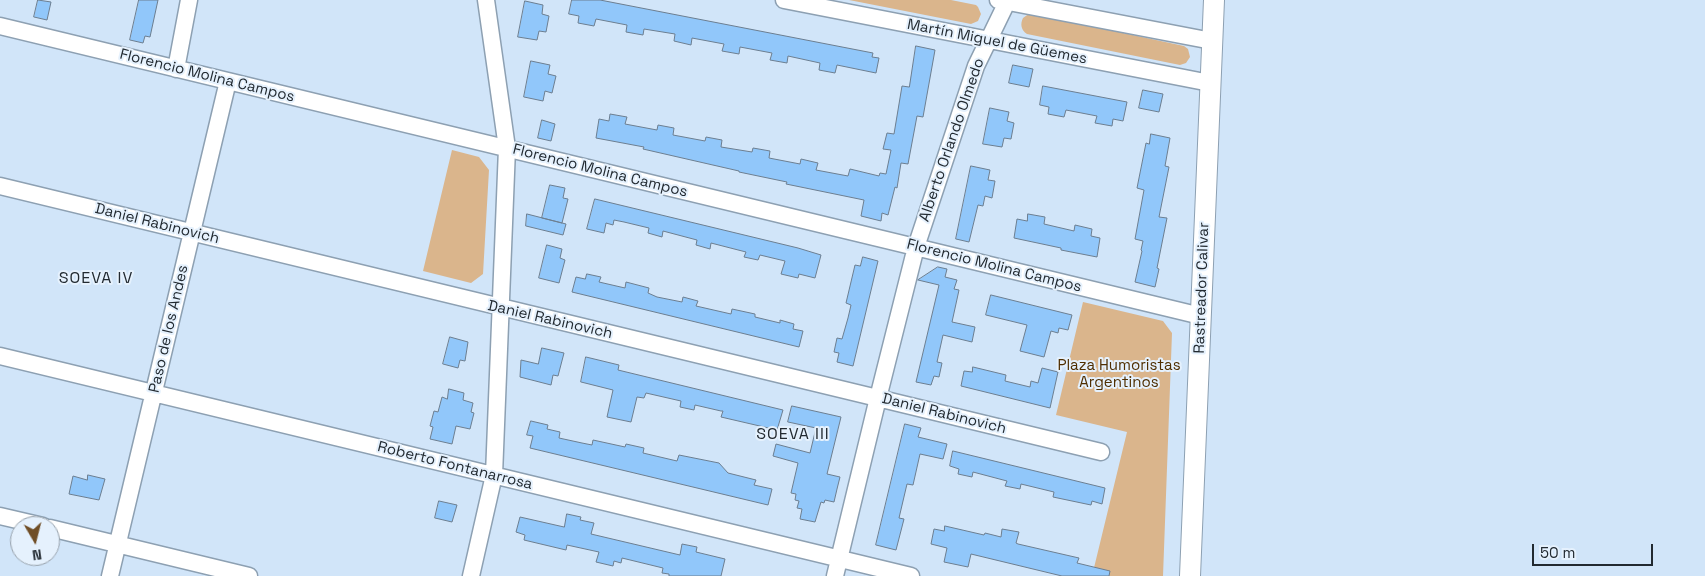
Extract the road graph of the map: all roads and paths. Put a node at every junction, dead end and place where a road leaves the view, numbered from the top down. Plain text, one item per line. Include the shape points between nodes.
1 (189, 0) edge
2 (486, 0) edge
3 (784, 0) edge
4 (1214, 0) edge
5 (1004, 1) edge
6 (0, 26) edge
7 (988, 40) junction
8 (1212, 42) junction
9 (176, 68) junction
10 (228, 81) junction
11 (1210, 83) junction
12 (507, 148) junction
13 (0, 186) edge
14 (192, 232) junction
15 (916, 247) junction
16 (501, 308) junction
17 (1201, 316) junction
18 (0, 356) edge
19 (154, 393) junction
20 (878, 398) junction
21 (1101, 452) dead end
22 (494, 475) junction
23 (60, 530) edge
24 (118, 544) junction
25 (840, 559) junction
26 (110, 576) edge
27 (249, 576) edge
28 (471, 576) edge
29 (836, 576) edge
30 (911, 576) edge
31 (1190, 576) edge

1 - 9 street
2 - 12 street
3 - 7 street, Martín Miguel de Güemes
4 - 8 main road, Rastreador Calivar
5 - 7 street, Alberto Orlando Olmedo
5 - 8 street
6 - 9 street, Florencio Molina Campos
7 - 11 street, Martín Miguel de Güemes
7 - 15 street, Alberto Orlando Olmedo via 976,66
8 - 11 main road, Rastreador Calivar
9 - 10 street, Florencio Molina Campos
10 - 12 street, Florencio Molina Campos
10 - 14 street, Paso de los Andes
11 - 17 main road, Rastreador Calivar
12 - 15 street, Florencio Molina Campos
12 - 16 street
13 - 14 street, Daniel Rabinovich
14 - 16 street, Daniel Rabinovich
14 - 19 street, Paso de los Andes
15 - 17 street, Florencio Molina Campos
15 - 20 street, Alberto Orlando Olmedo
16 - 20 street, Daniel Rabinovich
16 - 22 street
17 - 31 main road, Rastreador Calivar
18 - 19 street, Roberto Fontanarrosa
19 - 22 street, Roberto Fontanarrosa
19 - 24 street, Paso de los Andes
20 - 21 street, Daniel Rabinovich
20 - 25 street, Alberto Orlando Olmedo
22 - 25 street, Roberto Fontanarrosa
22 - 28 street
23 - 24 street
24 - 26 street, Paso de los Andes
24 - 27 street
25 - 29 street, Alberto Orlando Olmedo
25 - 30 street, Roberto Fontanarrosa

